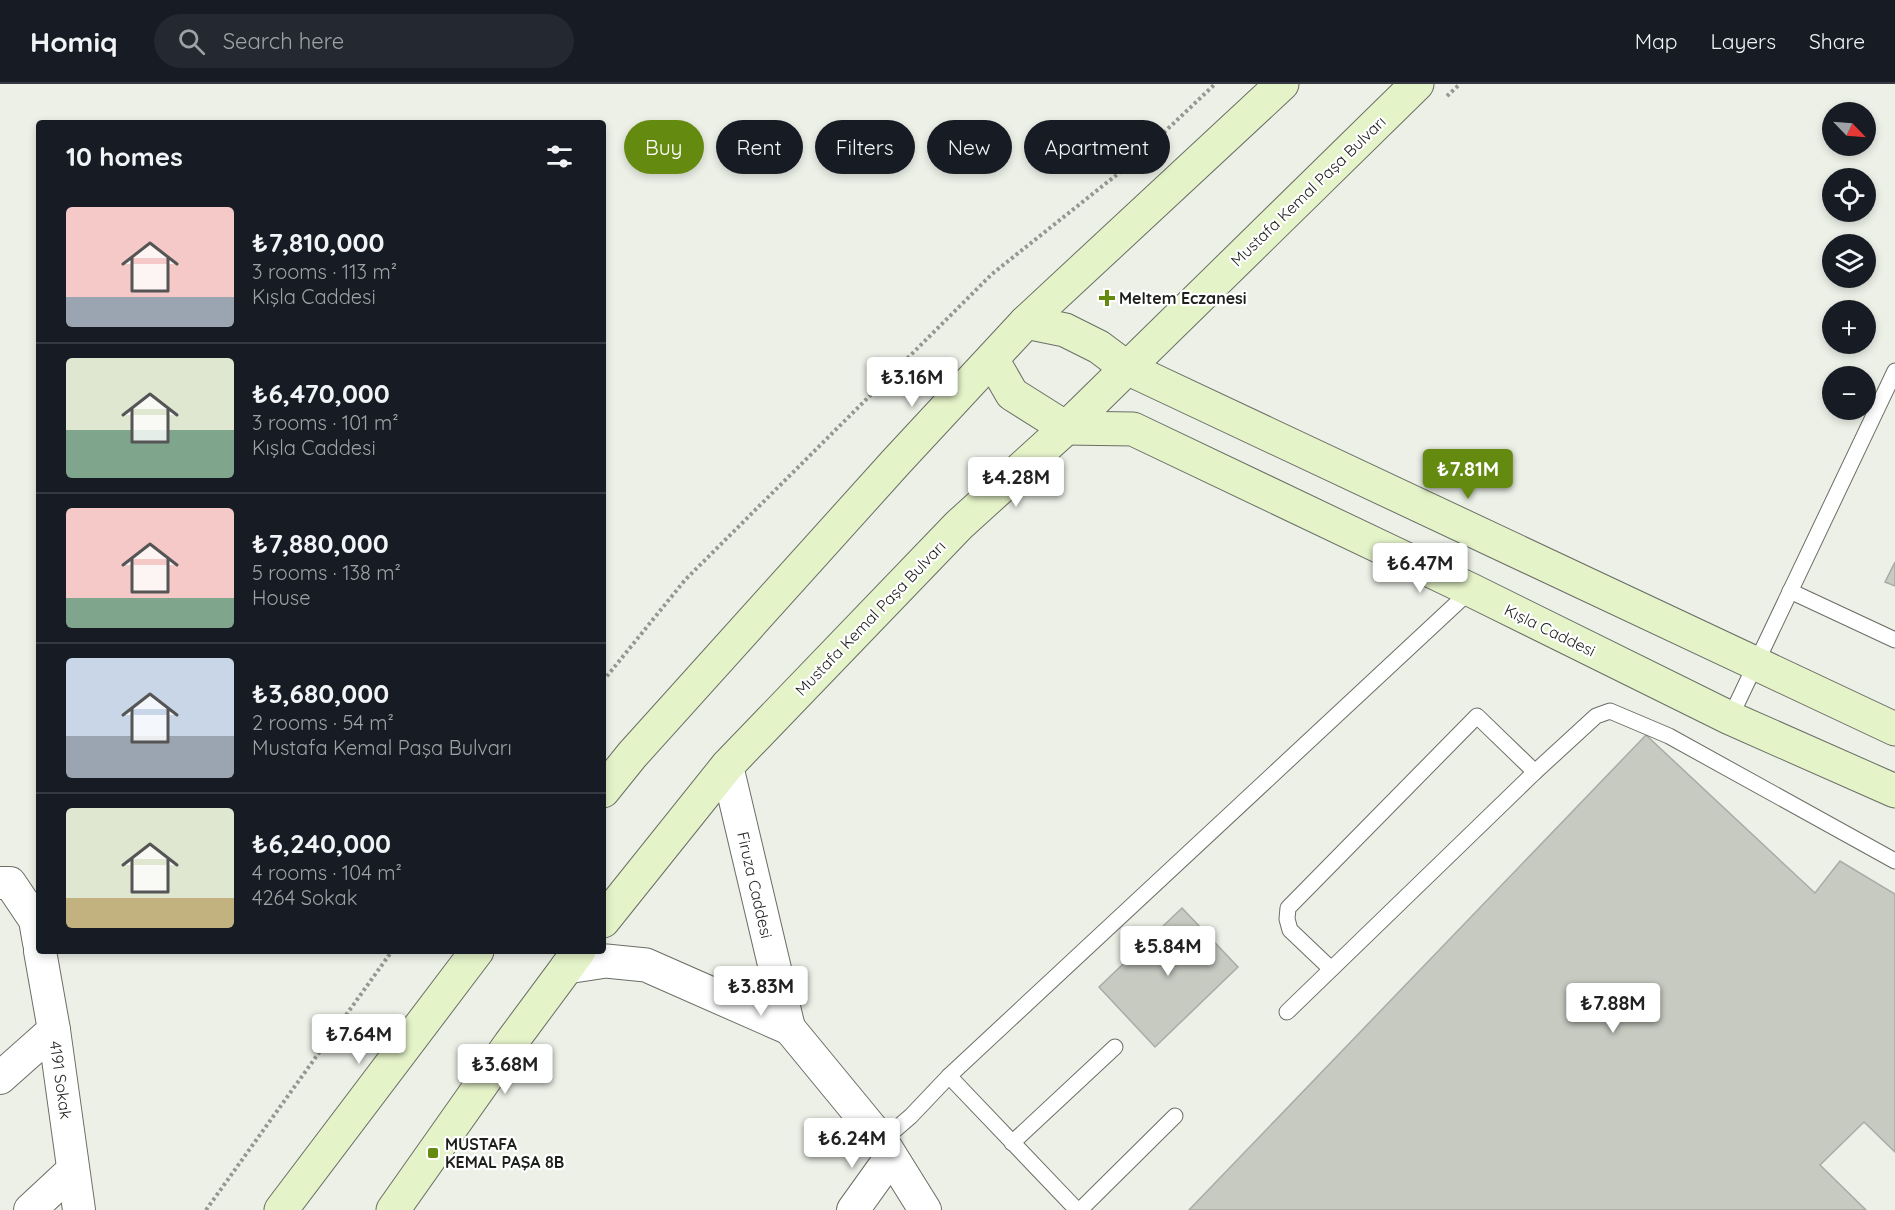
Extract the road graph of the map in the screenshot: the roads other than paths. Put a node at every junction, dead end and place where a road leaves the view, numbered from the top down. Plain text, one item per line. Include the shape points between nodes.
1 (1282, 84) edge
2 (1417, 84) edge
3 (1026, 322) junction
4 (993, 361) junction
5 (1127, 368) junction
6 (1895, 371) edge
7 (1066, 428) junction
8 (1471, 590) junction
9 (1790, 591) junction
10 (1895, 640) edge
11 (1756, 663) junction
12 (1730, 718) junction
13 (1895, 729) edge
14 (727, 766) junction
15 (1535, 772) junction
16 (606, 787) edge
17 (1895, 791) edge
18 (1895, 861) edge
19 (0, 883) edge
20 (606, 917) edge
21 (36, 923) edge
22 (41, 954) edge
23 (475, 954) edge
24 (573, 959) edge
25 (1331, 969) junction
26 (1287, 1012) dead end
27 (789, 1028) junction
28 (54, 1029) junction
29 (1115, 1047) dead end
30 (949, 1076) junction
31 (0, 1078) edge
32 (1175, 1116) dead end
33 (1012, 1143) junction
34 (887, 1149) junction
35 (73, 1170) junction
36 (30, 1210) edge
37 (79, 1210) edge
38 (281, 1210) edge
39 (393, 1210) edge
40 (853, 1210) edge
41 (925, 1210) edge
42 (1079, 1210) edge

1 - 3 main road
2 - 5 main road, Mustafa Kemal Paşa Bulvarı
3 - 4 main road
3 - 5 main road via 1065,330 1099,346
4 - 7 main road via 1012,394
4 - 16 main road via 880,480
5 - 7 main road, Mustafa Kemal Paşa Bulvarı
5 - 11 main road
6 - 9 lane
7 - 8 main road, Kışla Caddesi via 1133,429
7 - 14 main road, Mustafa Kemal Paşa Bulvarı via 959,525
8 - 12 main road, Kışla Caddesi
8 - 30 lane
9 - 10 lane
9 - 11 lane
11 - 12 lane
11 - 13 main road
12 - 17 main road, Kışla Caddesi
14 - 20 main road, Mustafa Kemal Paşa Bulvarı
14 - 27 street, Firuza Caddesi
15 - 18 lane via 1596,716 1610,711 1669,736
15 - 25 lane
15 - 25 lane via 1477,716 1288,908 1290,930
19 - 21 street via 10,883
22 - 28 street, 4191 Sokak
23 - 38 main road
24 - 27 street via 646,965
24 - 39 main road
25 - 26 lane
27 - 34 street, Firuza Caddesi
28 - 31 street
28 - 35 street, 4191 Sokak
29 - 33 lane
30 - 33 lane
30 - 34 lane via 911,1116
32 - 42 lane
33 - 42 lane
34 - 40 street
34 - 41 street, Firuza Caddesi
35 - 36 street
35 - 37 street, 4191 Sokak

